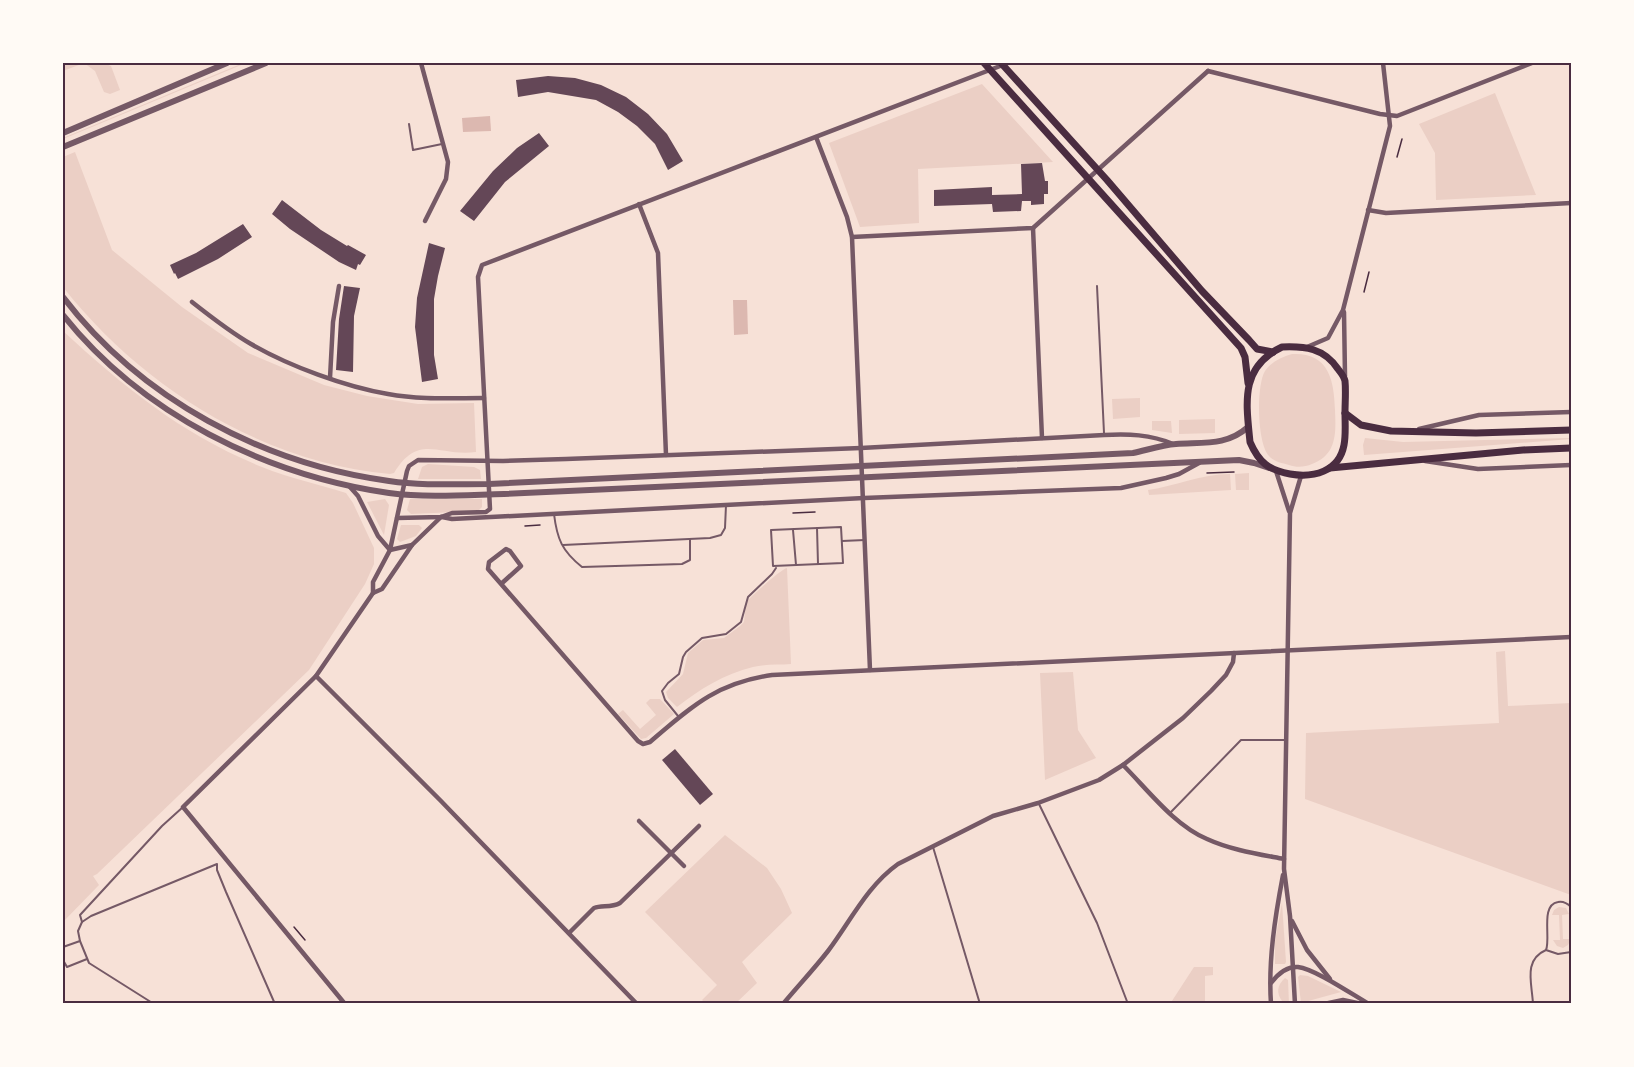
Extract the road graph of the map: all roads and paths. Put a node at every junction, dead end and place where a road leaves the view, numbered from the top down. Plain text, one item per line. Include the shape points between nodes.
1 (226, 63) edge
2 (266, 63) edge
3 (421, 63) edge
4 (984, 63) edge
5 (1383, 63) edge
6 (1532, 63) edge
7 (1004, 64) edge
8 (1205, 65) dead end
9 (990, 70) junction
10 (1208, 71) junction
11 (1390, 116) junction
12 (409, 124) dead end
13 (63, 133) edge
14 (816, 137) junction
15 (1402, 139) dead end
16 (442, 144) junction
17 (63, 147) edge
18 (1397, 157) dead end
19 (1097, 169) junction
20 (1087, 179) junction
21 (1571, 203) edge
22 (639, 204) junction
23 (1368, 210) junction
24 (425, 221) dead end
25 (1033, 228) junction
26 (852, 237) junction
27 (1369, 272) dead end
28 (339, 286) dead end
29 (1097, 286) dead end
30 (1364, 292) dead end
31 (63, 297) edge
32 (192, 302) dead end
33 (1344, 310) junction
34 (63, 315) edge
35 (1307, 347) junction
36 (1273, 352) junction
37 (330, 378) junction
38 (1345, 379) junction
39 (1248, 383) junction
40 (484, 398) junction
41 (1571, 412) edge
42 (1345, 413) junction
43 (1248, 427) junction
44 (1571, 430) edge
45 (1411, 432) junction
46 (1104, 435) junction
47 (1042, 438) junction
48 (1173, 444) junction
49 (861, 448) junction
50 (1571, 448) edge
51 (666, 455) junction
52 (1419, 460) junction
53 (487, 461) junction
54 (1201, 461) junction
55 (1571, 465) edge
56 (862, 466) junction
57 (1330, 468) junction
58 (1272, 470) junction
59 (1234, 472) dead end
60 (1207, 473) dead end
61 (1301, 476) junction
62 (863, 478) junction
63 (340, 483) junction
64 (405, 483) junction
65 (489, 484) junction
66 (403, 494) junction
67 (490, 495) junction
68 (864, 498) junction
69 (726, 505) junction
70 (815, 512) dead end
71 (794, 513) dead end
72 (1290, 513) junction
73 (554, 514) junction
74 (442, 517) junction
75 (397, 518) junction
76 (540, 525) dead end
77 (525, 526) dead end
78 (817, 528) junction
79 (793, 530) junction
80 (690, 539) junction
81 (865, 540) junction
82 (842, 541) junction
83 (412, 544) junction
84 (562, 545) junction
85 (390, 550) junction
86 (818, 564) junction
87 (796, 565) junction
88 (776, 568) dead end
89 (501, 584) junction
90 (373, 592) junction
91 (1571, 637) edge
92 (1287, 650) junction
93 (1234, 653) junction
94 (870, 670) junction
95 (316, 676) junction
96 (680, 717) junction
97 (1285, 740) junction
98 (1124, 765) junction
99 (1038, 803) junction
100 (183, 807) junction
101 (1170, 813) junction
102 (639, 821) dead end
103 (699, 826) dead end
104 (933, 847) junction
105 (671, 853) junction
106 (1284, 859) junction
107 (684, 866) dead end
108 (1284, 869) junction
109 (1571, 907) edge
110 (1290, 916) junction
111 (82, 922) junction
112 (294, 927) dead end
113 (569, 933) junction
114 (305, 940) dead end
115 (80, 941) junction
116 (63, 947) edge
117 (1546, 950) junction
118 (1571, 952) edge
119 (87, 959) junction
120 (63, 960) edge
121 (1293, 968) junction
122 (1331, 981) junction
123 (1270, 985) junction
124 (154, 1004) edge
125 (275, 1004) edge
126 (345, 1004) edge
127 (637, 1004) edge
128 (783, 1004) edge
129 (980, 1004) edge
130 (1128, 1004) edge
131 (1274, 1004) edge
132 (1296, 1004) edge
133 (1324, 1004) edge
134 (1362, 1004) edge
135 (1369, 1004) edge
136 (1533, 1004) edge

1 - 13 street
2 - 17 street
3 - 16 street
4 - 9 main road
5 - 11 street
6 - 11 street
7 - 9 street
7 - 19 main road
8 - 10 street
9 - 14 street
9 - 20 main road
10 - 11 street
10 - 19 street
11 - 23 street
12 - 16 lane via 413,150
14 - 22 street
14 - 26 street
15 - 18 path
16 - 24 street via 448,162 447,179
19 - 20 street
19 - 36 main road via 1257,349
20 - 25 street
20 - 39 main road via 1241,348
21 - 23 street via 1386,213
22 - 40 street via 480,267
22 - 51 street via 658,253
23 - 33 street
25 - 26 street
25 - 47 street
26 - 49 street
27 - 30 path
28 - 37 street
29 - 46 lane
31 - 64 street via 90,329 136,371 214,424 296,460
32 - 37 street via 253,345
33 - 35 street via 1328,338
33 - 38 street
34 - 63 street via 117,370 180,417 259,458
35 - 36 main road
35 - 38 main road via 1328,356
36 - 39 main road via 1254,368
37 - 40 street via 390,395
38 - 42 main road
39 - 43 main road
40 - 53 street
41 - 45 street via 1479,415
42 - 45 main road via 1374,429
42 - 57 main road via 1344,445 1340,458
43 - 48 street via 1225,441
43 - 58 main road via 1254,450
44 - 45 main road
46 - 47 street
46 - 48 street via 1156,437
47 - 49 street
48 - 56 street via 1134,453
49 - 51 street
49 - 56 street
50 - 52 main road
51 - 53 street
52 - 55 street via 1478,469
52 - 57 main road
53 - 64 street via 418,460 409,466
53 - 65 street
54 - 58 street via 1247,461
54 - 62 street
54 - 68 street via 1179,474 1121,488
56 - 62 street
56 - 65 street
57 - 61 main road
58 - 61 main road
58 - 72 street
59 - 60 path
61 - 72 street
62 - 67 street
62 - 68 street
63 - 66 street
63 - 85 street via 357,493 378,536
64 - 65 street
64 - 66 street
65 - 67 street
66 - 67 street
66 - 75 street
67 - 74 street via 486,512
68 - 69 street
68 - 81 street
69 - 73 street
69 - 80 lane via 721,535
70 - 71 path
72 - 92 street
73 - 74 street
73 - 84 lane via 555,530
74 - 75 street
74 - 83 street
75 - 85 street
76 - 77 path
78 - 79 lane
78 - 82 lane via 841,527
78 - 86 lane
79 - 87 lane
79 - 87 lane via 771,530 773,566
80 - 84 lane
80 - 84 lane via 690,560 682,564 582,567
81 - 82 lane
81 - 94 street
82 - 86 lane via 843,562
83 - 85 street
83 - 90 street via 382,589
85 - 90 street via 373,582
86 - 87 lane
88 - 96 lane via 748,597 741,622 724,635 702,638 684,654 679,674 662,691
89 - 89 street via 487,567 506,549 521,566
89 - 96 street via 638,741 650,742
90 - 95 street
91 - 92 street
92 - 93 street
92 - 97 street
93 - 94 street
93 - 98 street via 1226,675 1211,691
94 - 96 street via 758,677 712,694
95 - 100 street
95 - 113 street
97 - 101 lane via 1241,740
97 - 106 street
98 - 99 street via 1099,780
98 - 101 street
99 - 104 street via 993,816
99 - 130 lane via 1096,923
100 - 111 lane via 80,915
100 - 126 street
101 - 106 street via 1206,839
102 - 105 street
103 - 105 street
104 - 128 street via 886,872 829,950
104 - 129 lane
105 - 107 street
105 - 113 street via 620,903 594,908
106 - 108 street
108 - 110 street
108 - 123 street
109 - 117 lane via 1561,902 1549,907
110 - 121 street
110 - 122 street via 1307,950
111 - 115 lane via 78,931
111 - 125 lane via 217,864
112 - 114 path
113 - 127 street
115 - 116 lane
115 - 119 lane
117 - 118 lane via 1558,954
117 - 136 lane via 1531,964
119 - 120 lane via 67,967
119 - 124 lane
121 - 122 street via 1300,967
121 - 123 street via 1283,971
121 - 132 street
122 - 135 street
123 - 131 street
133 - 134 street via 1343,1000

